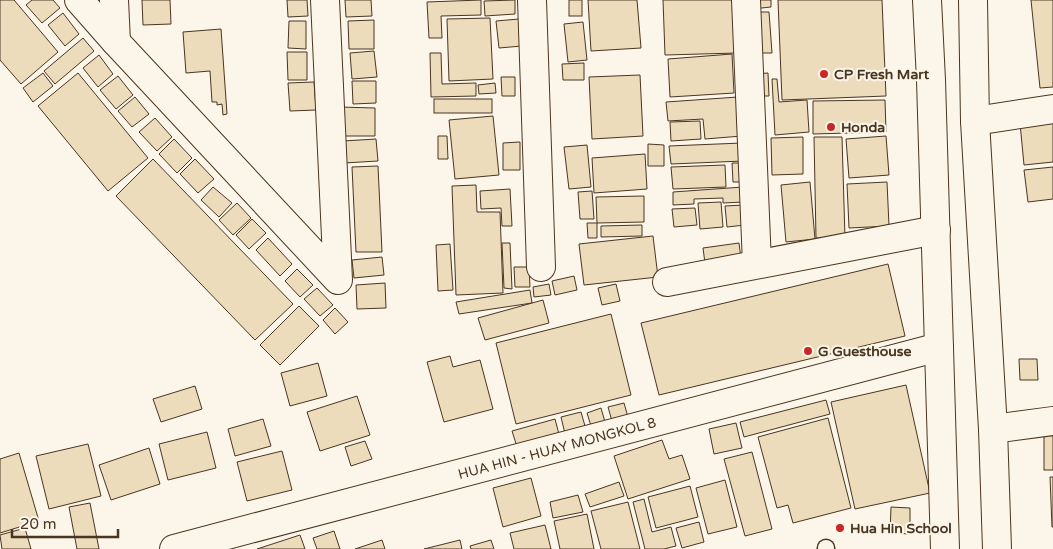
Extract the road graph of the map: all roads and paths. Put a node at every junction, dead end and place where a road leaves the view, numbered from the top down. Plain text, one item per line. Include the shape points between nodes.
1 (79, 0) edge
2 (114, 0) edge
3 (325, 0) edge
4 (532, 0) edge
5 (746, 0) edge
6 (927, 0) edge
7 (973, 0) edge
8 (116, 42) junction
9 (1053, 109) edge
10 (975, 121) junction
11 (936, 230) junction
12 (756, 264) junction
13 (541, 267) dead end
14 (667, 282) dead end
15 (939, 347) junction
16 (1053, 421) edge
17 (993, 429) junction
18 (174, 549) edge
19 (945, 549) edge
20 (997, 549) edge

1 - 8 street
2 - 8 street
3 - 8 street via 338,280
4 - 13 street
5 - 12 street
6 - 11 street
7 - 10 street
9 - 10 street
10 - 17 street
11 - 12 street
11 - 15 street
12 - 14 street
15 - 18 street, HUA HIN - HUAY MONGKOL 8
15 - 19 street
16 - 17 street
17 - 20 street

